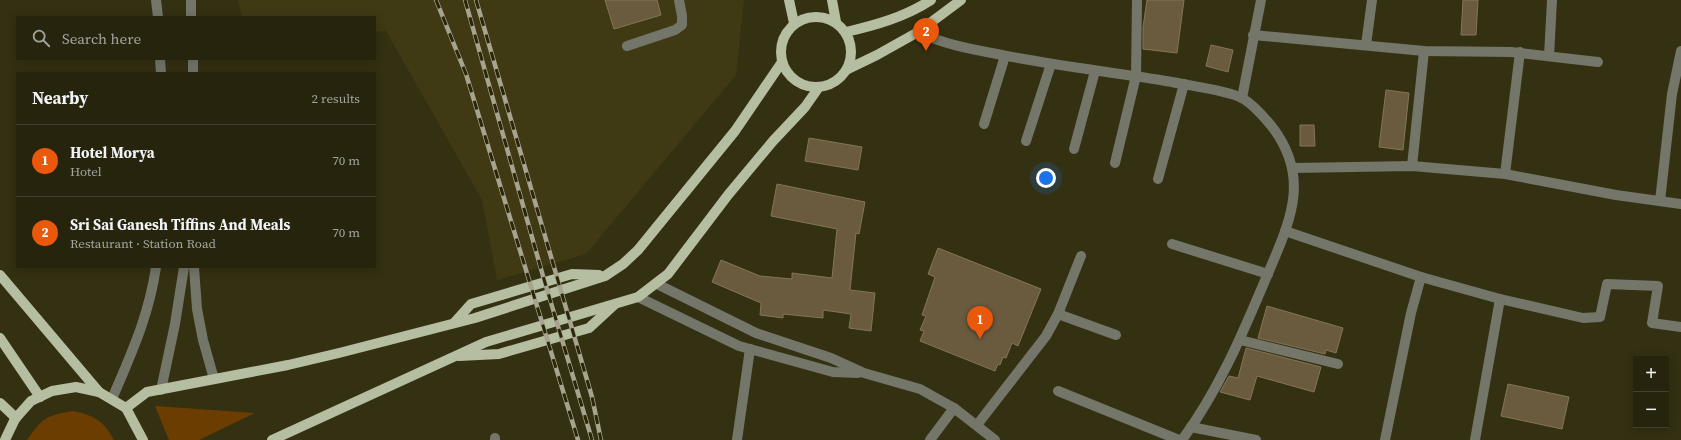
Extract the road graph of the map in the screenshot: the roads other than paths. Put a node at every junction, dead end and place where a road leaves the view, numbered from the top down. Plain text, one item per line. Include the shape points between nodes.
1 (156, 0) edge
2 (190, 0) edge
3 (679, 0) edge
4 (789, 0) edge
5 (832, 0) edge
6 (931, 0) edge
7 (961, 0) edge
8 (1137, 0) edge
9 (1261, 0) edge
10 (1372, 0) edge
11 (1552, 0) edge
12 (158, 16) edge
13 (191, 16) edge
14 (836, 22) junction
15 (794, 23) junction
16 (846, 32) junction
17 (918, 32) junction
18 (1253, 35) junction
19 (1366, 45) junction
20 (627, 46) dead end
21 (1424, 51) junction
22 (1681, 51) edge
23 (1520, 52) junction
24 (1005, 56) junction
25 (1549, 56) junction
26 (160, 60) edge
27 (193, 60) edge
28 (782, 62) junction
29 (1598, 62) dead end
30 (1051, 64) junction
31 (848, 69) junction
32 (1095, 71) junction
33 (161, 72) edge
34 (193, 72) edge
35 (1136, 76) junction
36 (1184, 84) junction
37 (819, 88) junction
38 (1242, 98) junction
39 (984, 124) dead end
40 (1026, 141) dead end
41 (1074, 149) dead end
42 (1115, 163) dead end
43 (1412, 166) junction
44 (1293, 168) junction
45 (1505, 174) junction
46 (1158, 179) dead end
47 (1660, 201) junction
48 (1681, 204) edge
49 (1285, 231) junction
50 (1172, 244) dead end
51 (1081, 256) dead end
52 (156, 268) edge
53 (184, 268) edge
54 (194, 268) edge
55 (1268, 274) junction
56 (0, 275) edge
57 (606, 276) junction
58 (1421, 277) junction
59 (657, 284) junction
60 (638, 298) junction
61 (1500, 299) junction
62 (616, 304) junction
63 (1058, 314) junction
64 (454, 323) junction
65 (1681, 327) edge
66 (1116, 334) dead end
67 (0, 338) edge
68 (1240, 340) junction
69 (750, 349) junction
70 (452, 357) junction
71 (1338, 364) dead end
72 (864, 373) junction
73 (214, 379) junction
74 (161, 390) junction
75 (1058, 391) dead end
76 (99, 392) junction
77 (40, 397) junction
78 (112, 400) junction
79 (0, 403) edge
80 (126, 408) junction
81 (954, 408) junction
82 (16, 418) junction
83 (977, 425) junction
84 (1191, 427) junction
85 (5, 440) edge
86 (143, 440) edge
87 (272, 440) edge
88 (737, 440) edge
89 (930, 440) edge
90 (995, 440) edge
91 (1178, 440) edge
92 (1182, 440) edge
93 (1256, 440) edge
94 (1385, 440) edge
95 (1475, 440) edge

1 - 12 street
2 - 13 street
3 - 20 street via 682,25 675,30
4 - 15 main road
5 - 14 main road
6 - 16 main road via 891,20
7 - 17 main road
8 - 35 street
9 - 18 street
10 - 19 street
11 - 25 street
14 - 15 main road via 822,17 808,17
14 - 16 main road
15 - 28 main road via 785,34 780,48
16 - 31 main road via 851,43 852,56
17 - 24 street via 948,44
17 - 31 main road
18 - 19 street
18 - 38 street
19 - 21 street
21 - 23 street
21 - 43 street
22 - 47 street via 1672,94
23 - 25 street
23 - 45 street
24 - 30 street
24 - 39 street
25 - 29 street
26 - 33 street
27 - 34 street
28 - 37 main road via 790,76 803,85
28 - 57 main road via 735,131 643,244 623,264
30 - 32 street
30 - 40 street
31 - 37 main road via 836,82
32 - 35 street
32 - 41 street
35 - 36 street
35 - 42 street
36 - 38 street
36 - 46 street
37 - 59 main road via 728,195 668,274
38 - 44 street via 1260,113 1280,138 1289,153
43 - 44 street
43 - 45 street
44 - 49 street via 1292,202
45 - 47 street
47 - 48 street
49 - 55 street
49 - 58 street
50 - 55 street
51 - 63 street
52 - 78 street via 146,317
53 - 74 street
54 - 73 street via 197,309
55 - 68 street
56 - 76 main road
57 - 64 main road
57 - 64 main road via 572,274 472,304
58 - 61 street
58 - 94 street via 1411,313
59 - 60 main road
59 - 72 street via 756,333 831,358
60 - 62 main road
60 - 69 street
61 - 65 street via 1583,318 1600,317 1607,284 1658,286 1652,323
61 - 95 street
62 - 70 main road via 486,342
62 - 70 main road via 589,328 500,354
63 - 66 street
63 - 83 street via 1046,336
64 - 73 main road via 325,357
67 - 77 main road
68 - 71 street
68 - 84 street via 1208,401
69 - 72 street via 833,372
69 - 88 street
70 - 87 main road
72 - 81 street via 920,389
73 - 74 main road
74 - 80 main road via 147,392
75 - 91 street
76 - 77 main road via 76,387 52,390
76 - 78 main road
77 - 82 main road via 31,401
78 - 80 main road
79 - 82 main road
80 - 86 main road
81 - 83 street
81 - 89 street
82 - 85 main road
83 - 90 street
84 - 92 street
84 - 93 street

